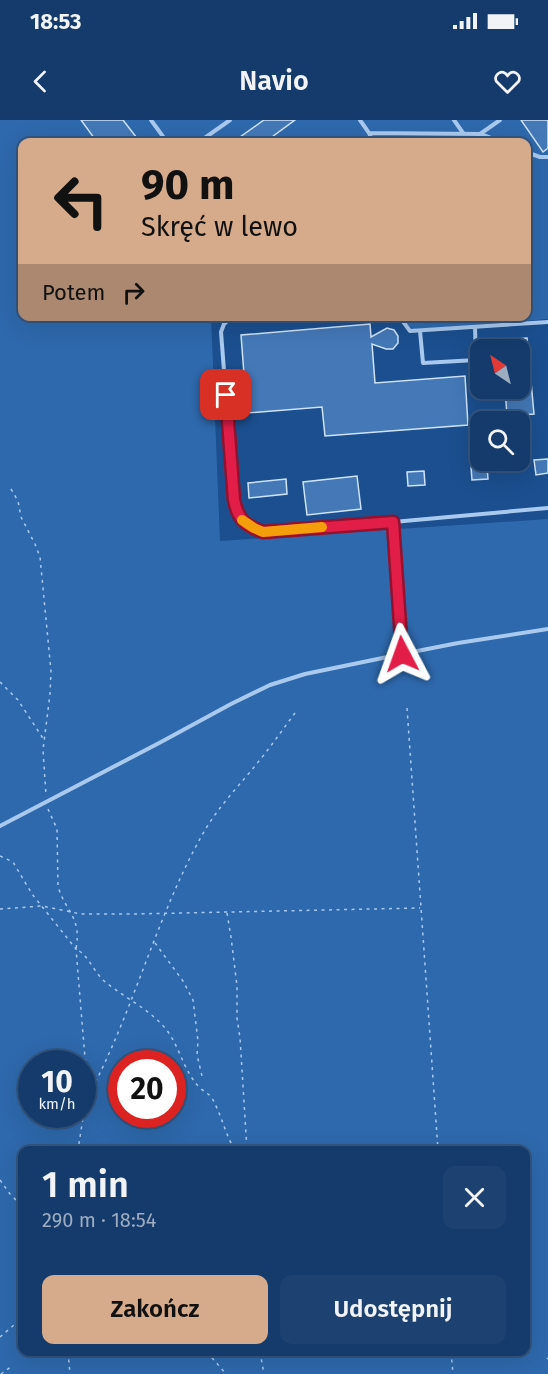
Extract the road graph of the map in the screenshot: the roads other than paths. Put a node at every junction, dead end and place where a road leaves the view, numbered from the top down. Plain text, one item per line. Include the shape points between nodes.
1 (151, 120) edge
2 (230, 120) edge
3 (360, 120) edge
4 (454, 120) edge
5 (500, 120) edge
6 (369, 133) junction
7 (464, 134) junction
8 (480, 134) junction
9 (164, 138) edge
10 (205, 138) edge
11 (372, 138) edge
12 (491, 138) edge
13 (531, 154) edge
14 (548, 158) edge
15 (227, 321) edge
16 (403, 321) edge
17 (548, 322) edge
18 (475, 327) junction
19 (420, 331) junction
20 (548, 508) edge
21 (393, 522) junction
22 (548, 629) edge
23 (402, 654) junction
24 (0, 826) edge

1 - 9 lane
2 - 10 lane
3 - 6 lane
4 - 7 lane
5 - 8 lane
6 - 7 lane
6 - 11 lane
7 - 8 lane
8 - 12 lane
13 - 14 lane
15 - 21 lane via 221,332 234,500 243,522 263,532
16 - 19 lane via 410,331
17 - 18 lane
18 - 19 lane
18 - 19 lane via 476,360 423,363
20 - 21 lane
21 - 23 lane
22 - 23 lane
23 - 24 lane via 270,685

